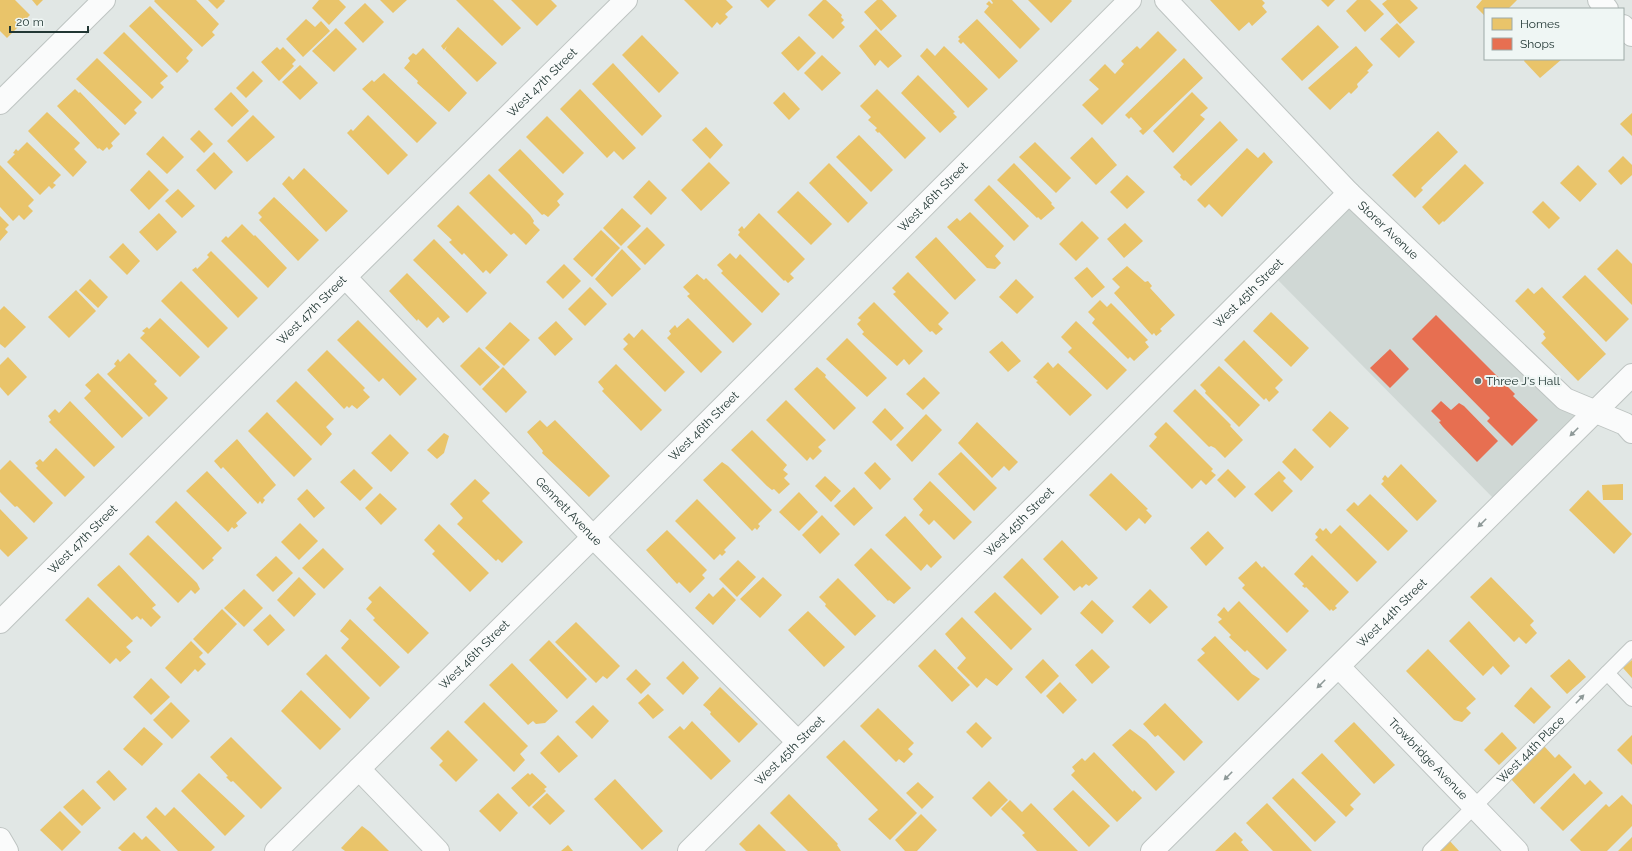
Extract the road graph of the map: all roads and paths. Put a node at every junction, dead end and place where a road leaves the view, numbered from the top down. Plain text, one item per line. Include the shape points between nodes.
1 (104, 0) edge
2 (626, 0) edge
3 (1130, 0) edge
4 (1166, 0) edge
5 (1598, 0) edge
6 (1606, 8) edge
7 (1624, 27) edge
8 (1632, 35) edge
9 (0, 103) edge
10 (1349, 193) junction
11 (344, 277) junction
12 (1632, 375) edge
13 (1594, 412) junction
14 (1632, 432) edge
15 (593, 537) junction
16 (0, 622) edge
17 (1632, 648) edge
18 (1339, 667) junction
19 (1606, 673) junction
20 (1632, 698) edge
21 (798, 742) junction
22 (359, 769) junction
23 (1475, 808) junction
24 (0, 839) edge
25 (7, 851) edge
26 (276, 851) edge
27 (438, 851) edge
28 (689, 851) edge
29 (1152, 851) edge
30 (1430, 851) edge
31 (1517, 851) edge

1 - 9 street
2 - 11 street, West 47th Street
3 - 15 street, West 46th Street
4 - 10 street, Storer Avenue
5 - 6 street
7 - 8 street
10 - 13 street, Storer Avenue via 1565,399
10 - 21 street, West 45th Street
11 - 15 street, Gennett Avenue
11 - 16 street, West 47th Street
12 - 13 street, West 44th Street
13 - 14 street, Storer Avenue via 1624,424
13 -> 18 street, West 44th Street
15 - 21 street, Gennett Avenue
15 - 22 street, West 46th Street
17 - 19 lane, West 44th Place
18 - 23 street, Trowbridge Avenue
18 -> 29 street, West 44th Street
19 - 20 lane
23 -> 19 lane, West 44th Place
21 - 28 street, West 45th Street
22 - 26 street, West 46th Street
22 - 27 street
23 - 30 lane, West 44th Place
23 - 31 street, Trowbridge Avenue
24 - 25 street

